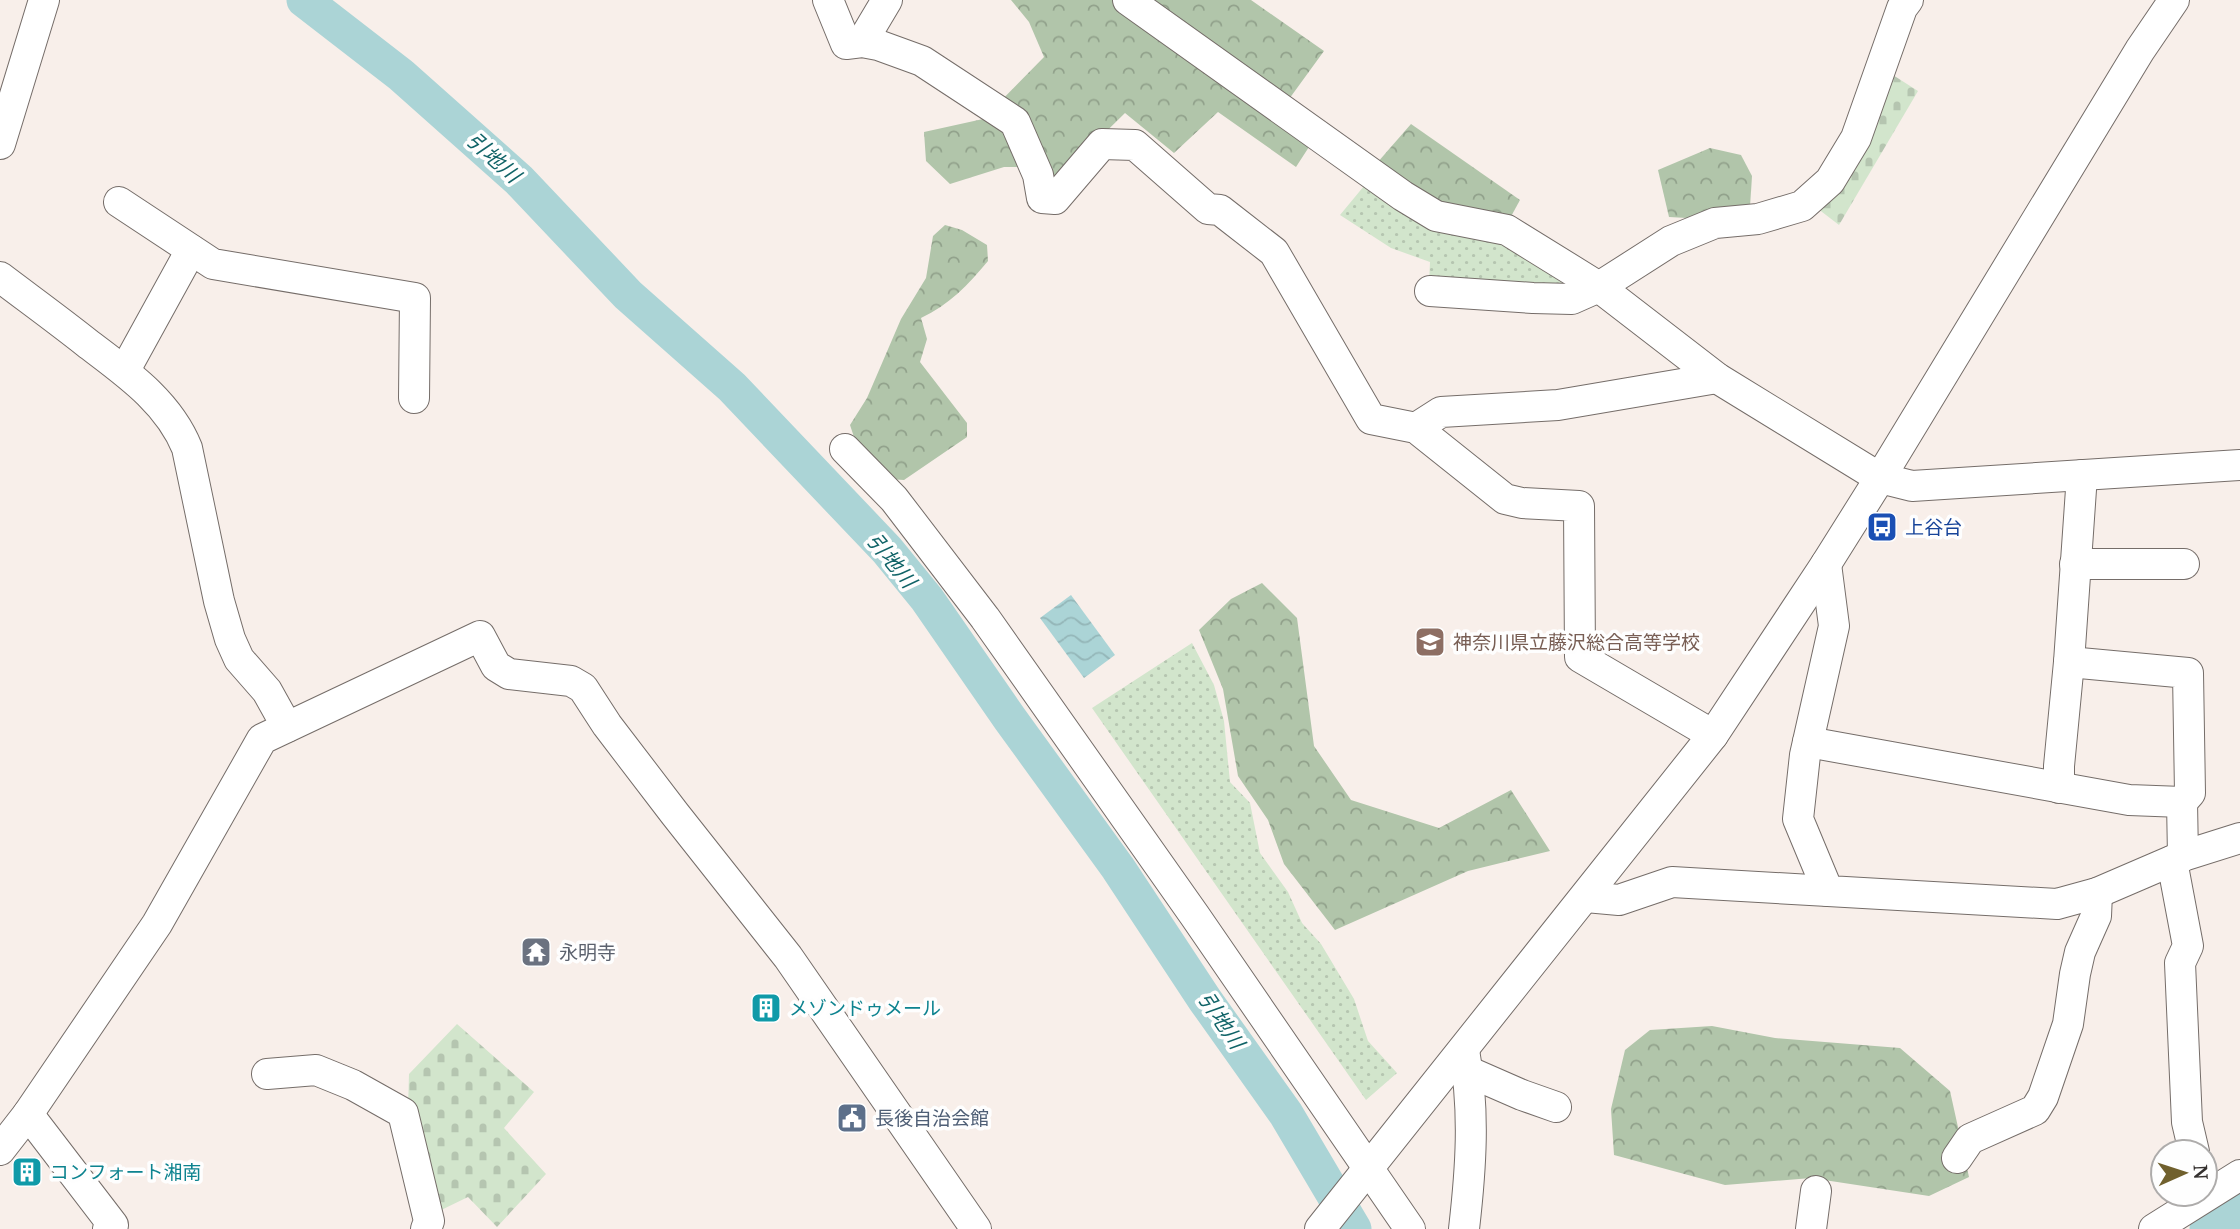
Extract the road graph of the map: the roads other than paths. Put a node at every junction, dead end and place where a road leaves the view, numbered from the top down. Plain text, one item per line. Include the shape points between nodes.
1 (44, 0) edge
2 (828, 0) edge
3 (887, 0) edge
4 (1128, 0) edge
5 (1908, 0) edge
6 (2174, 0) edge
7 (862, 42) junction
8 (5, 113) edge
9 (0, 145) edge
10 (120, 202) dead end
11 (191, 250) junction
12 (0, 277) edge
13 (1599, 287) junction
14 (1430, 291) dead end
15 (125, 370) junction
16 (1717, 378) junction
17 (414, 398) dead end
18 (1416, 428) junction
19 (845, 449) dead end
20 (2240, 465) edge
21 (2082, 475) junction
22 (1880, 478) junction
23 (1826, 564) junction
24 (2076, 564) junction
25 (2184, 564) dead end
26 (2069, 662) junction
27 (287, 727) junction
28 (1713, 735) junction
29 (1808, 742) junction
30 (2059, 788) junction
31 (2182, 802) junction
32 (2240, 838) edge
33 (2177, 858) junction
34 (1828, 891) junction
35 (2097, 893) junction
36 (1586, 897) junction
37 (1465, 1060) junction
38 (267, 1074) dead end
39 (1556, 1107) dead end
40 (28, 1114) junction
41 (2191, 1138) edge
42 (0, 1150) edge
43 (1957, 1158) dead end
44 (1363, 1173) junction
45 (2240, 1175) edge
46 (2219, 1187) edge
47 (1816, 1191) dead end
48 (2186, 1208) edge
49 (1326, 1221) edge
50 (108, 1229) edge
51 (426, 1229) edge
52 (976, 1229) edge
53 (1410, 1229) edge
54 (1464, 1229) edge
55 (1811, 1229) edge
56 (2154, 1229) edge

1 - 8 street
2 - 7 street via 846,44
3 - 7 street
4 - 13 street via 1403,196 1436,216 1507,230
5 - 13 street via 1856,138 1830,181 1802,206 1758,219 1715,223 1671,241
6 - 22 street
7 - 18 street via 922,61 1015,122 1038,175 1042,198 1055,199 1102,144 1135,145 1208,209 1220,210 1274,252 1371,419
8 - 9 street
10 - 11 street
11 - 15 street
11 - 17 street via 213,264 415,298
12 - 15 street
13 - 14 street via 1572,299
13 - 16 street
15 - 27 street via 180,431 230,639
16 - 18 street via 1558,405 1441,412
16 - 22 street
18 - 28 street via 1504,499 1579,506 1580,657
19 - 44 street via 894,499 985,618 1195,916
20 - 21 street
21 - 22 street via 1912,486
21 - 24 street
22 - 23 street
23 - 28 street
23 - 29 street via 1835,626
24 - 25 street
24 - 26 street
26 - 30 street
26 - 31 street via 2189,673 2190,793
27 - 40 street via 261,739 157,925
27 - 52 street via 480,636 496,666 509,674 571,681 583,688 788,957
28 - 36 street
29 - 30 street
29 - 34 street via 1798,819
30 - 31 street via 2129,800
31 - 33 street
32 - 33 street
33 - 35 street
33 - 41 street via 2188,946 2180,963
34 - 35 street via 2057,904
34 - 36 street via 1672,882 1619,900
35 - 43 street via 2096,916 2080,952 2068,1024 2043,1097 2035,1110 1970,1139
36 - 37 street
37 - 39 street via 1522,1095
37 - 44 street
37 - 54 street via 1472,1150
38 - 51 street via 316,1070 403,1113 429,1221
40 - 42 street
40 - 50 street via 113,1225
44 - 49 street
44 - 53 street
45 - 46 street
47 - 55 street
48 - 56 street

